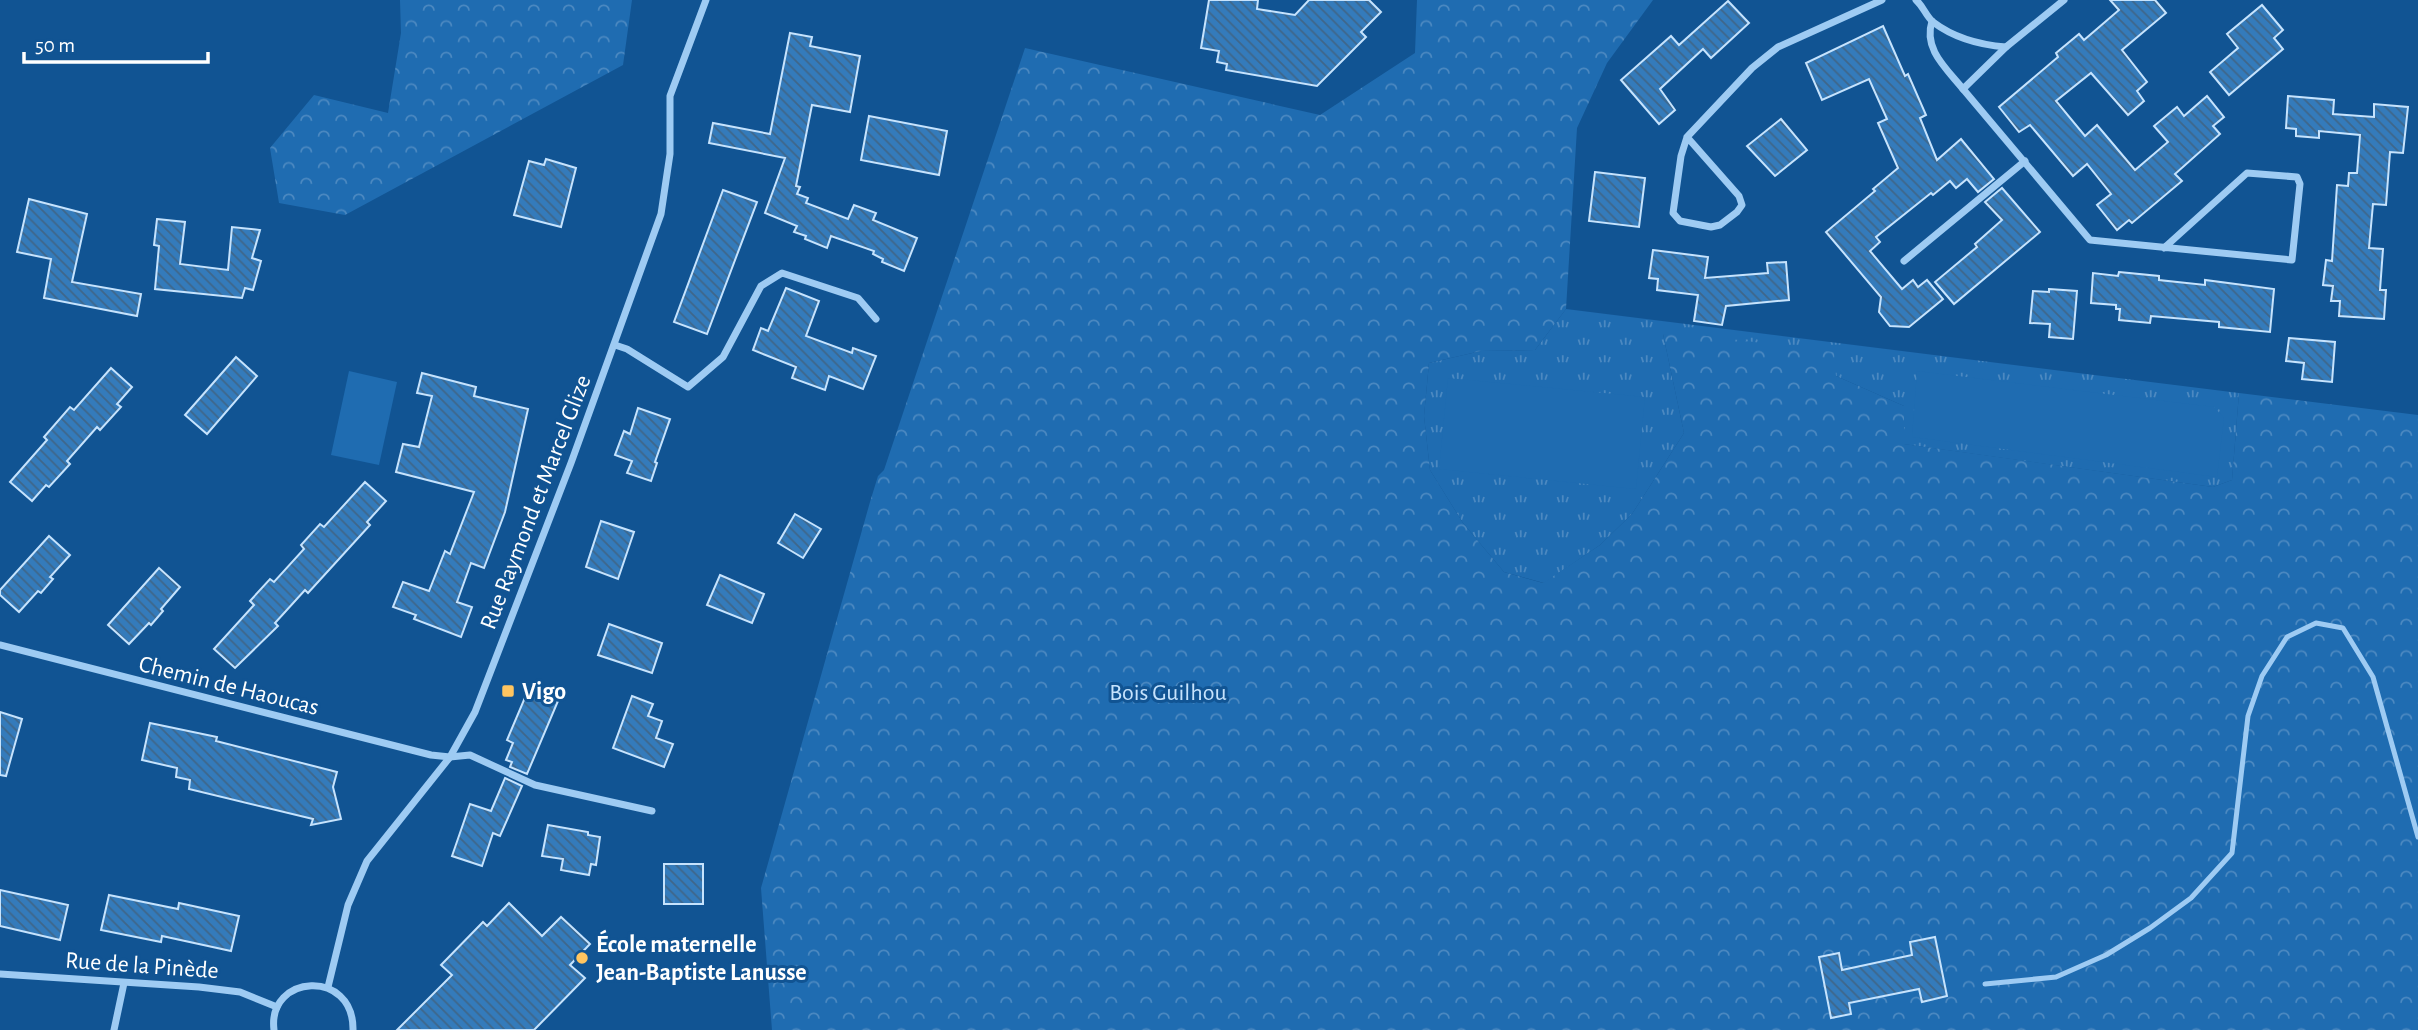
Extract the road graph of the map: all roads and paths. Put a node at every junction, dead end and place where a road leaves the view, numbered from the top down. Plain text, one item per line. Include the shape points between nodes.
1 (706, 0) edge
2 (1882, 0) edge
3 (1916, 0) edge
4 (2064, 0) edge
5 (1931, 21) junction
6 (2006, 47) junction
7 (1963, 89) junction
8 (1687, 137) junction
9 (2025, 161) junction
10 (2164, 248) junction
11 (1904, 261) dead end
12 (876, 319) dead end
13 (615, 345) junction
14 (0, 645) edge
15 (450, 757) junction
16 (652, 811) dead end
17 (2418, 836) edge
18 (0, 974) edge
19 (124, 983) junction
20 (1984, 984) dead end
21 (327, 987) junction
22 (277, 1007) junction
23 (114, 1030) edge
24 (274, 1030) edge
25 (353, 1030) edge

1 - 13 street, Rue Raymond et Marcel Glize via 670,96 670,154 662,214
2 - 8 street via 1778,47
3 - 5 street
4 - 6 street
5 - 6 street via 1985,46
5 - 7 street via 1928,33 1933,52
6 - 7 street
7 - 9 street
8 - 8 street via 1739,196 1742,205 1720,225 1680,221 1673,213
9 - 10 street via 2090,240
9 - 11 street
10 - 10 street via 2292,260 2297,177 2247,173
12 - 13 street via 858,298 782,273 761,286 723,357 688,387
13 - 15 street, Rue Raymond et Marcel Glize via 489,678
14 - 15 street, Chemin de Haoucas
15 - 16 street, Chemin de Haoucas via 470,755 536,785
15 - 21 street, Rue Raymond et Marcel Glize via 367,861 348,905
17 - 20 lane via 2373,677 2343,628 2316,622 2287,637 2262,676 2248,716 2232,853 2191,898 2106,955 2056,977
18 - 19 street, Rue de la Pinède
19 - 22 street, Rue de la Pinède via 240,992
19 - 23 street
21 - 22 street via 297,988
21 - 25 street via 349,1005
22 - 24 street

